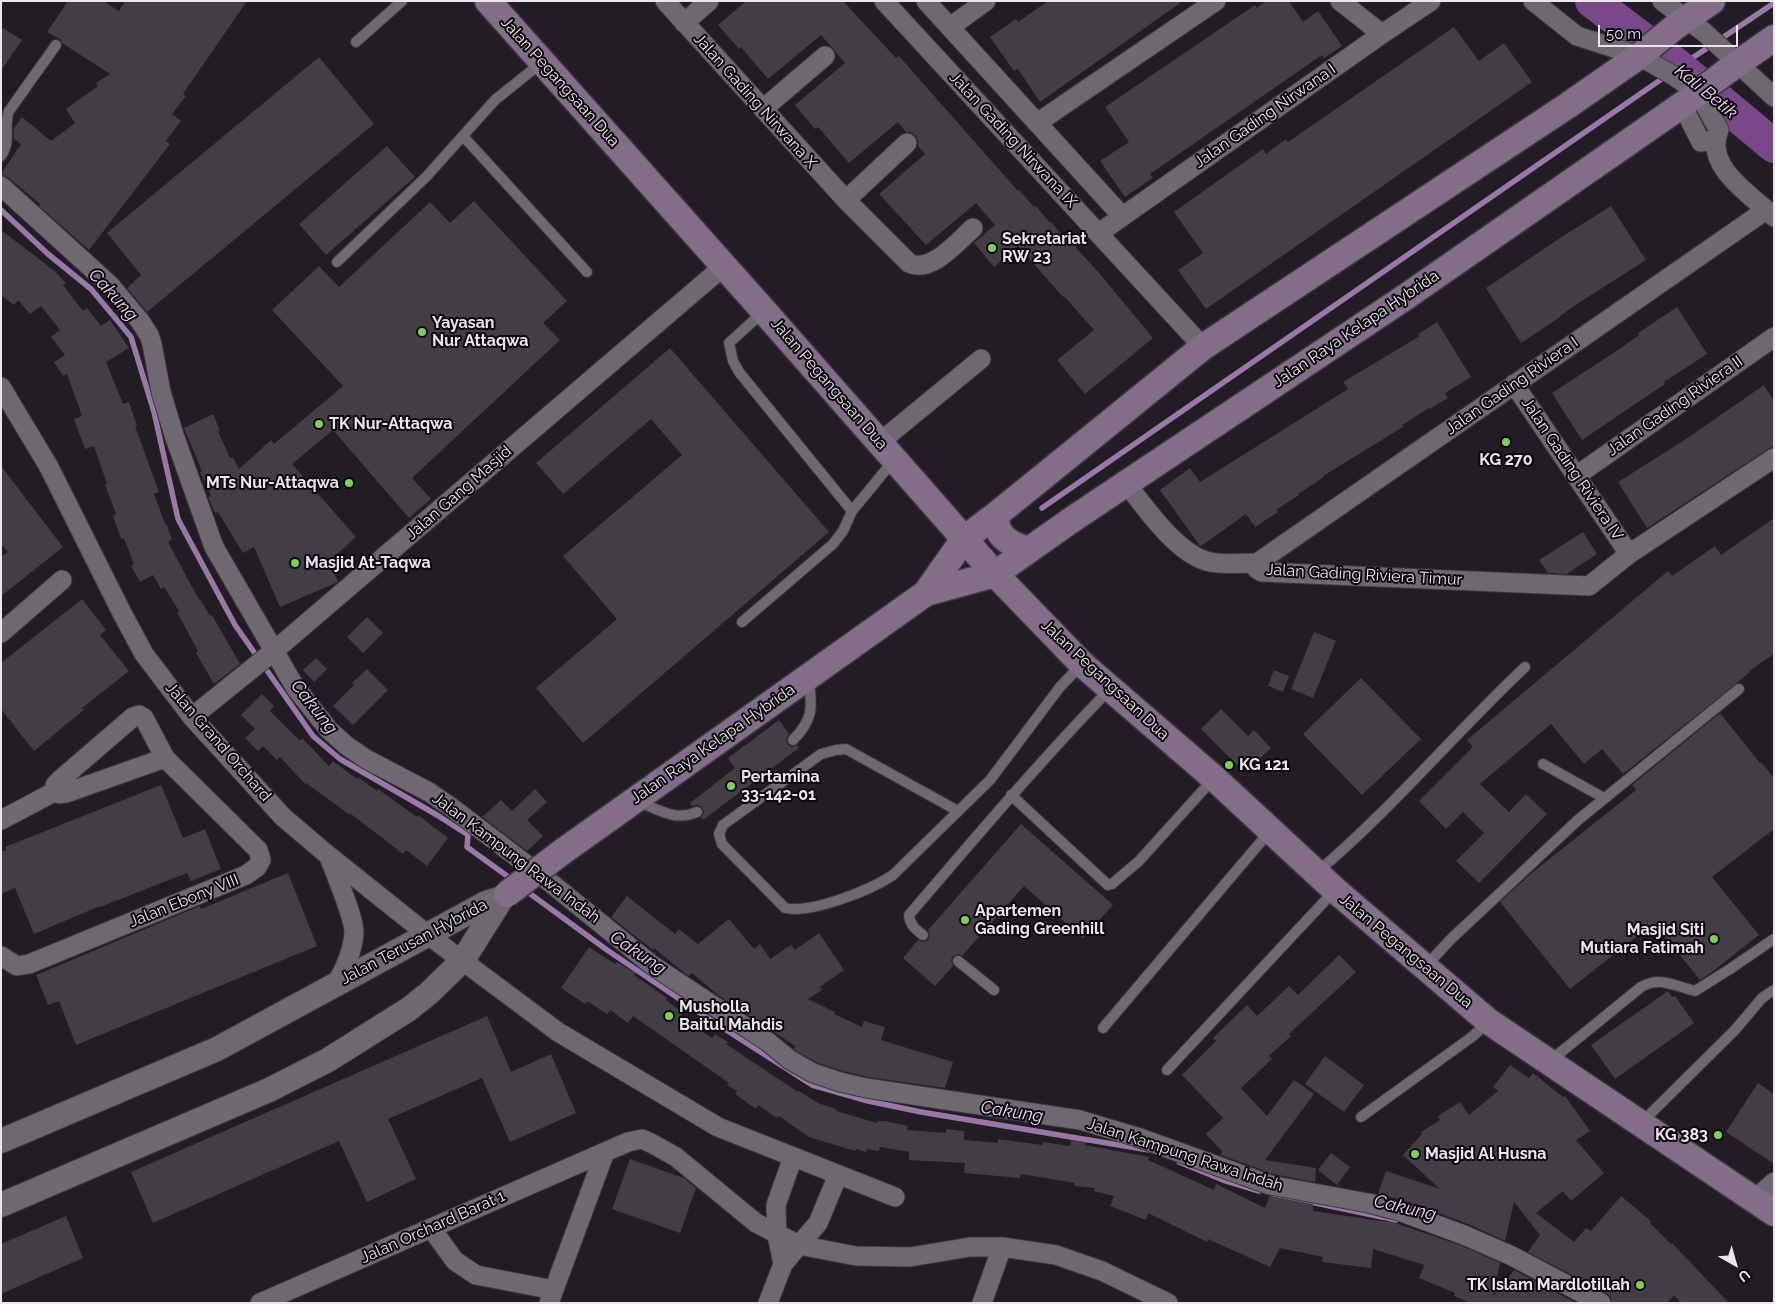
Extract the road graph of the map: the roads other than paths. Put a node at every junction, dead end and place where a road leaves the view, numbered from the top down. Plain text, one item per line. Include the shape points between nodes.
1 (402, 1) edge
2 (488, 1) edge
3 (665, 1) edge
4 (709, 1) edge
5 (884, 1) edge
6 (926, 1) edge
7 (986, 1) edge
8 (1216, 1) edge
9 (1340, 1) edge
10 (1431, 1) edge
11 (1533, 1) edge
12 (1662, 1) edge
13 (1712, 1) edge
14 (684, 23) junction
15 (1689, 26) junction
16 (950, 27) junction
17 (1382, 34) junction
18 (1774, 38) edge
19 (356, 42) dead end
20 (56, 45) dead end
21 (825, 56) dead end
22 (1650, 57) junction
23 (542, 62) junction
24 (1729, 62) junction
25 (1690, 92) junction
26 (1774, 97) edge
27 (5, 109) edge
28 (763, 109) junction
29 (1037, 123) junction
30 (463, 136) junction
31 (907, 143) dead end
32 (1, 156) edge
33 (1, 186) edge
34 (846, 200) junction
35 (1770, 213) edge
36 (1122, 216) junction
37 (973, 228) dead end
38 (1099, 233) junction
39 (337, 262) dead end
40 (724, 266) junction
41 (587, 272) dead end
42 (764, 311) junction
43 (1774, 337) edge
44 (1203, 347) junction
45 (981, 359) dead end
46 (1514, 384) junction
47 (1, 387) edge
48 (887, 451) junction
49 (1774, 458) edge
50 (1576, 476) junction
51 (1126, 483) junction
52 (852, 512) junction
53 (997, 514) junction
54 (1054, 532) junction
55 (964, 539) junction
56 (1029, 550) junction
57 (1630, 554) junction
58 (1257, 563) junction
59 (995, 574) junction
60 (62, 580) dead end
61 (926, 593) junction
62 (1019, 598) junction
63 (742, 622) dead end
64 (1, 634) edge
65 (271, 654) junction
66 (1082, 664) junction
67 (1525, 667) dead end
68 (808, 677) junction
69 (1111, 688) junction
70 (1739, 689) dead end
71 (192, 717) junction
72 (793, 740) dead end
73 (165, 758) junction
74 (1542, 764) dead end
75 (1214, 778) junction
76 (54, 792) junction
77 (1011, 795) junction
78 (1604, 798) junction
79 (635, 800) junction
80 (958, 811) junction
81 (697, 812) dead end
82 (1, 820) edge
83 (1270, 832) junction
84 (329, 856) junction
85 (1316, 873) junction
86 (1335, 890) junction
87 (505, 896) junction
88 (428, 935) junction
89 (924, 935) dead end
90 (1774, 939) edge
91 (1, 956) edge
92 (463, 960) junction
93 (958, 961) dead end
94 (1425, 967) junction
95 (336, 983) junction
96 (994, 990) dead end
97 (1774, 990) edge
98 (1488, 1021) junction
99 (1104, 1028) dead end
100 (1549, 1061) junction
101 (1167, 1070) dead end
102 (1361, 1117) dead end
103 (1641, 1123) junction
104 (1, 1141) edge
105 (605, 1152) junction
106 (793, 1157) junction
107 (838, 1175) junction
108 (1774, 1182) edge
109 (895, 1197) dead end
110 (1, 1205) edge
111 (1764, 1206) edge
112 (431, 1228) junction
113 (777, 1235) junction
114 (799, 1245) junction
115 (1002, 1247) junction
116 (783, 1264) junction
117 (552, 1297) edge
118 (260, 1303) edge
119 (768, 1303) edge
120 (982, 1303) edge
121 (1168, 1303) edge
122 (1601, 1303) edge

1 - 19 lane
2 - 23 main road, Jalan Pegangsaan Dua
3 - 14 street, Jalan Gading Nirwana X
4 - 14 street
5 - 38 street, Jalan Gading Nirwana IX
6 - 16 street, Jalan Gading Nirwana IX
7 - 16 street
8 - 29 street
9 - 17 street
10 - 17 street, Jalan Gading Nirwana I
11 - 22 street via 1577,36
12 - 15 street
13 - 15 main road, Jalan Raya Kelapa Hybrida
14 - 28 street, Jalan Gading Nirwana X
15 - 22 main road, Jalan Raya Kelapa Hybrida
15 - 24 street
16 - 29 street, Jalan Gading Nirwana IX
17 - 36 street, Jalan Gading Nirwana I
18 - 24 main road, Jalan Raya Kelapa Hybrida
20 - 27 lane
21 - 28 street
22 - 25 street
22 - 44 main road, Jalan Raya Kelapa Hybrida via 1559,112
23 - 30 lane via 495,100
23 - 40 main road, Jalan Pegangsaan Dua
24 - 25 main road, Jalan Raya Kelapa Hybrida
24 - 26 street
25 - 35 street via 1718,130 1714,140 1719,161 1746,194
25 - 51 main road, Jalan Raya Kelapa Hybrida via 1404,298
27 - 32 lane via 7,148
28 - 34 street, Jalan Gading Nirwana X
29 - 36 street, Jalan Gading Nirwana IX
30 - 39 lane via 426,177
30 - 41 lane
31 - 34 street
33 - 65 street, Jalan Kampung Rawa Indah via 110,286 149,335 174,435 214,547
34 - 37 street, Jalan Gading Nirwana X via 902,258 916,266 933,263
35 - 46 street, Jalan Gading Riviera I
36 - 38 street, Jalan Gading Nirwana I
38 - 44 street, Jalan Gading Nirwana IX
40 - 42 main road, Jalan Pegangsaan Dua
40 - 65 street, Jalan Gang Masjid
42 - 48 main road, Jalan Pegangsaan Dua
42 - 52 lane via 729,343 733,360 739,372
43 - 50 street, Jalan Gading Riviera II
44 - 53 main road, Jalan Raya Kelapa Hybrida
45 - 48 street
46 - 50 street, Jalan Gading Riviera IV
46 - 58 street, Jalan Gading Riviera I
47 - 71 street, Jalan Grand Orchard via 49,467 144,654
48 - 52 lane
48 - 55 main road, Jalan Pegangsaan Dua
49 - 57 street
50 - 57 street, Jalan Gading Riviera IV
51 - 54 main road, Jalan Raya Kelapa Hybrida
51 - 58 street, Jalan Gading Riviera Timur via 1181,548 1210,562
52 - 63 lane via 833,544
53 - 55 main road, Jalan Raya Kelapa Hybrida
53 - 56 main road via 1002,537 1014,546
54 - 56 main road, Jalan Raya Kelapa Hybrida
54 - 62 main road via 1042,544 1026,570
55 - 59 main road, Jalan Pegangsaan Dua
55 - 61 main road, Jalan Raya Kelapa Hybrida
56 - 59 main road, Jalan Raya Kelapa Hybrida
57 - 58 street, Jalan Gading Riviera Timur via 1589,586 1262,572
59 - 61 main road, Jalan Raya Kelapa Hybrida
59 - 62 main road, Jalan Pegangsaan Dua
60 - 64 street
61 - 68 main road, Jalan Raya Kelapa Hybrida
62 - 66 main road, Jalan Pegangsaan Dua
65 - 71 street, Jalan Gang Masjid
65 - 122 street, Jalan Kampung Rawa Indah via 314,712 347,746 451,807 652,965 813,1073 866,1088 1080,1120 1270,1185 1399,1211 1512,1256
66 - 69 main road, Jalan Pegangsaan Dua
66 - 80 lane via 1060,687 990,780
67 - 85 lane via 1348,845
68 - 72 lane via 812,706 809,719
68 - 79 main road, Jalan Raya Kelapa Hybrida
69 - 75 main road, Jalan Pegangsaan Dua
69 - 77 lane
70 - 78 lane
71 - 84 street, Jalan Grand Orchard via 283,817
73 - 76 street via 66,793
73 - 76 street via 144,718 140,715 133,717 61,779
73 - 91 street, Jalan Ebony VIII via 258,850 261,860 257,867 246,875 29,964 17,966
74 - 78 lane
75 - 77 lane via 1139,861 1108,885
75 - 83 main road, Jalan Pegangsaan Dua
76 - 82 street
77 - 89 lane via 909,915 913,928
78 - 94 lane via 1458,932
79 - 81 lane via 678,817
79 - 87 main road, Jalan Raya Kelapa Hybrida, bridge
80 - 80 lane via 894,875 879,885 829,903 794,910 785,908 722,844 719,834 723,825 821,754 846,749
83 - 85 main road, Jalan Pegangsaan Dua
83 - 99 lane
84 - 88 street, Jalan Grand Orchard
84 - 95 street via 352,918 354,933 346,968
85 - 86 main road, Jalan Pegangsaan Dua
86 - 94 main road, Jalan Pegangsaan Dua
86 - 101 lane
87 - 88 street, Jalan Terusan Hybrida
87 - 92 street, Jalan Terusan Hybrida
88 - 92 street, Jalan Grand Orchard
88 - 95 street, Jalan Terusan Hybrida
90 - 100 lane via 1695,991 1665,982 1650,982
92 - 106 street, Jalan Grand Orchard via 558,1032 718,1127
92 - 110 street, Jalan Terusan Hybrida via 409,1009 328,1060 269,1090
93 - 96 lane
94 - 98 main road, Jalan Pegangsaan Dua
95 - 104 street, Jalan Terusan Hybrida via 217,1049
97 - 103 lane
98 - 100 main road, Jalan Pegangsaan Dua
98 - 102 lane via 1473,1036
100 - 103 main road, Jalan Pegangsaan Dua
103 - 111 main road, Jalan Pegangsaan Dua
105 - 112 street, Jalan Orchard Barat 1
105 - 113 street, Jalan Orchard Barat 1 via 642,1139 651,1143 676,1157 756,1223
105 - 117 street
106 - 107 street, Jalan Grand Orchard
106 - 113 street via 776,1206
107 - 109 street, Jalan Grand Orchard
107 - 114 street via 818,1223
108 - 111 street
112 - 117 street via 455,1261 476,1275
112 - 118 street, Jalan Orchard Barat 1
113 - 114 street, Jalan Orchard Barat 1
113 - 116 street
114 - 115 street, Jalan Orchard Barat 1 via 856,1256 910,1257 970,1247
114 - 116 street
115 - 120 street
115 - 121 street, Jalan Orchard Barat 1 via 1056,1255 1102,1271
116 - 119 street

